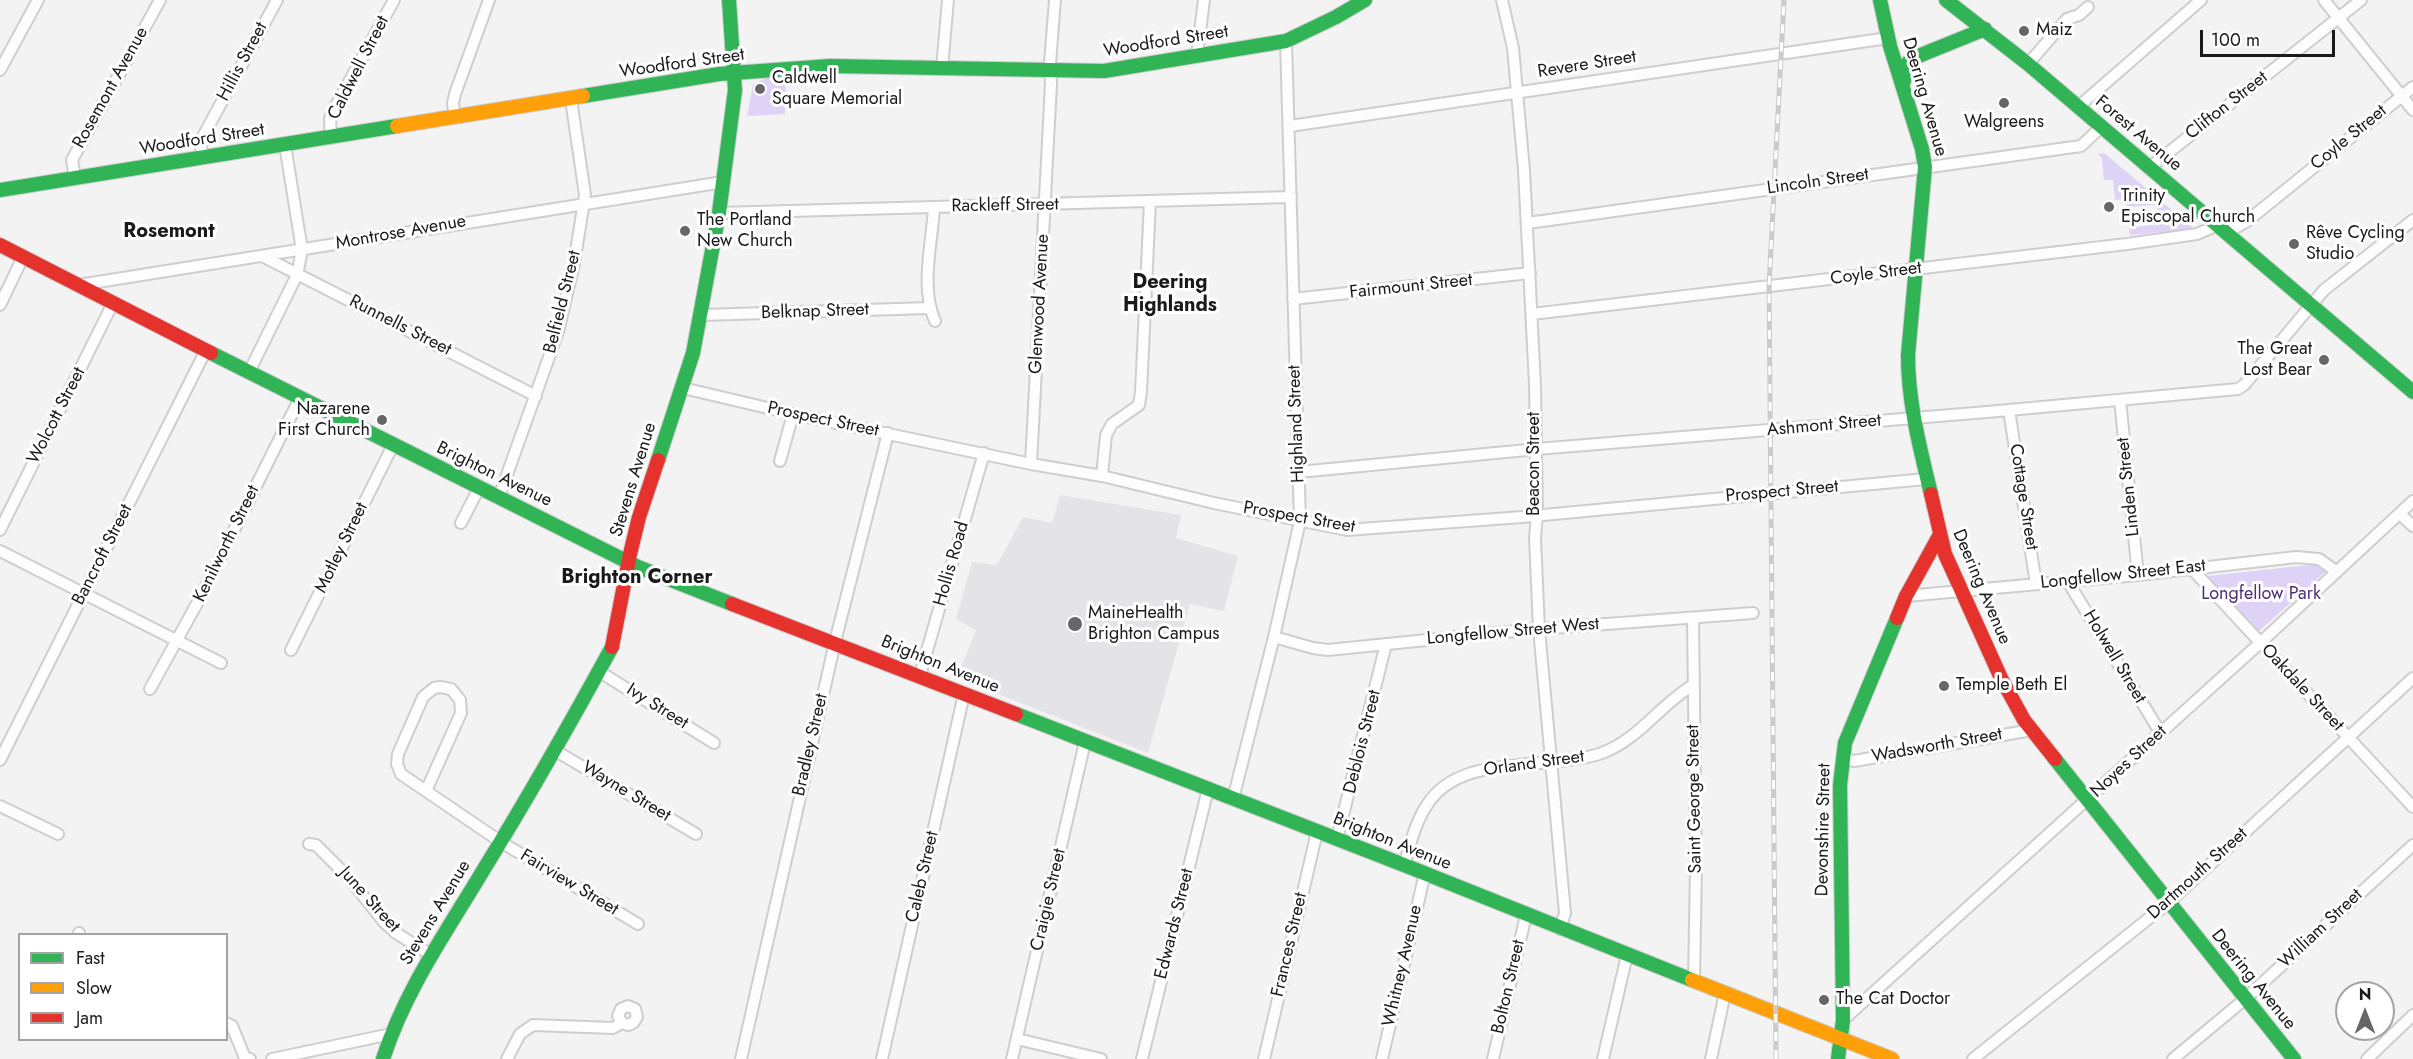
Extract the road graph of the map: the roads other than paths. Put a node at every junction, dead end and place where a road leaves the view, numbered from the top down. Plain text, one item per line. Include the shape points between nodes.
1 (160, 0) edge
2 (277, 0) edge
3 (394, 0) edge
4 (489, 0) edge
5 (729, 0) edge
6 (948, 0) edge
7 (1055, 0) edge
8 (1204, 0) edge
9 (1365, 0) edge
10 (1502, 0) edge
11 (1880, 0) edge
12 (1946, 0) edge
13 (2201, 0) edge
14 (2324, 0) edge
15 (2361, 0) edge
16 (33, 2) edge
17 (2088, 7) dead end
18 (2339, 18) junction
19 (1985, 29) junction
20 (1286, 41) junction
21 (1890, 43) junction
22 (1197, 56) junction
23 (1911, 59) junction
24 (2028, 64) junction
25 (942, 68) junction
26 (0, 70) edge
27 (1050, 71) junction
28 (734, 73) junction
29 (2413, 87) edge
30 (1904, 90) junction
31 (1518, 93) junction
32 (2402, 96) junction
33 (571, 99) junction
34 (2078, 107) junction
35 (2413, 110) edge
36 (455, 118) junction
37 (1290, 126) junction
38 (2101, 127) junction
39 (331, 138) junction
40 (285, 145) junction
41 (202, 158) junction
42 (1925, 167) junction
43 (2150, 168) junction
44 (75, 178) junction
45 (723, 182) junction
46 (0, 190) edge
47 (1291, 197) junction
48 (1150, 202) junction
49 (585, 203) junction
50 (1045, 205) junction
51 (934, 208) junction
52 (719, 213) junction
53 (2413, 220) edge
54 (1528, 223) junction
55 (2223, 229) junction
56 (0, 245) edge
57 (302, 250) junction
58 (23, 257) junction
59 (264, 257) junction
60 (1916, 269) junction
61 (1530, 273) junction
62 (297, 275) junction
63 (79, 285) junction
64 (1293, 300) junction
65 (113, 303) junction
66 (0, 305) edge
67 (2311, 305) junction
68 (929, 308) junction
69 (1532, 314) junction
70 (702, 315) junction
71 (935, 321) dead end
72 (206, 350) junction
73 (249, 372) junction
74 (682, 388) junction
75 (2413, 392) edge
76 (536, 396) junction
77 (300, 398) junction
78 (2120, 400) junction
79 (2009, 410) junction
80 (793, 414) junction
81 (1913, 418) junction
82 (888, 433) junction
83 (393, 445) junction
84 (1537, 449) junction
85 (984, 453) junction
86 (780, 461) dead end
87 (1031, 464) junction
88 (1299, 472) junction
89 (1102, 476) junction
90 (1926, 479) junction
91 (479, 488) junction
92 (499, 497) junction
93 (2413, 501) edge
94 (1538, 514) junction
95 (2400, 514) junction
96 (1300, 520) junction
97 (461, 523) dead end
98 (2413, 526) edge
99 (0, 530) edge
100 (1939, 537) junction
101 (0, 551) edge
102 (628, 563) junction
103 (2192, 569) junction
104 (2337, 572) junction
105 (2138, 575) junction
106 (2068, 582) junction
107 (2036, 584) junction
108 (1960, 592) junction
109 (84, 593) junction
110 (1906, 596) junction
111 (1753, 613) dead end
112 (1693, 618) junction
113 (1539, 629) junction
114 (1274, 637) junction
115 (178, 641) junction
116 (835, 642) junction
117 (2260, 643) junction
118 (1386, 644) junction
119 (291, 650) dead end
120 (221, 663) dead end
121 (600, 672) junction
122 (920, 675) junction
123 (2413, 678) edge
124 (1693, 685) junction
125 (150, 689) dead end
126 (964, 694) junction
127 (2031, 730) junction
128 (2160, 732) junction
129 (2349, 738) junction
130 (1085, 742) junction
131 (714, 743) dead end
132 (556, 751) junction
133 (1842, 759) junction
134 (0, 760) edge
135 (1552, 762) junction
136 (1208, 789) junction
137 (426, 791) junction
138 (1233, 799) junction
139 (2087, 800) junction
140 (0, 806) edge
141 (2413, 807) edge
142 (1317, 831) junction
143 (58, 834) dead end
144 (696, 834) dead end
145 (1337, 839) junction
146 (501, 842) junction
147 (309, 844) dead end
148 (2413, 845) edge
149 (1404, 865) junction
150 (1425, 873) junction
151 (2168, 903) junction
152 (1526, 915) junction
153 (638, 924) dead end
154 (1560, 929) junction
155 (431, 955) junction
156 (1628, 955) junction
157 (1694, 981) junction
158 (1725, 993) junction
159 (2245, 999) junction
160 (2413, 1015) edge
161 (1843, 1020) junction
162 (622, 1023) dead end
163 (228, 1024) edge
164 (391, 1034) junction
165 (1839, 1038) junction
166 (1017, 1039) junction
167 (247, 1058) edge
168 (272, 1059) edge
169 (383, 1059) edge
170 (507, 1059) edge
171 (741, 1059) edge
172 (882, 1059) edge
173 (1012, 1059) edge
174 (1101, 1059) edge
175 (1142, 1059) edge
176 (1264, 1059) edge
177 (1382, 1059) edge
178 (1493, 1059) edge
179 (1603, 1059) edge
180 (1711, 1059) edge
181 (1838, 1059) edge
182 (1892, 1059) edge
183 (1973, 1059) edge
184 (2173, 1059) edge
185 (2294, 1059) edge
186 (2367, 1059) edge

1 - 44 street, Rosemont Avenue via 72,160
2 - 41 street, Hillis Street via 200,141
3 - 39 street, Caldwell Street via 333,111
4 - 36 street via 455,94
5 - 28 main road, Stevens Avenue
6 - 25 street
7 - 27 street, Glenwood Avenue
8 - 22 street
9 - 20 main road, Woodford Street
10 - 31 street, Beacon Street
11 - 21 main road, Deering Avenue
12 - 19 main road, Forest Avenue
13 - 34 street
14 - 18 street
15 - 18 street, Clifton Street
16 - 26 street
17 - 24 street via 2067,20
18 - 32 street
18 - 43 street, Clifton Street
19 - 23 main road
19 - 24 main road, Forest Avenue
20 - 22 main road, Woodford Street
20 - 37 street, Highland Street
21 - 23 main road
21 - 30 main road, Deering Avenue
21 - 31 street, Revere Street
22 - 27 main road, Woodford Street via 1104,71
23 - 30 main road via 1907,63
24 - 34 main road, Forest Avenue
25 - 27 main road, Woodford Street
25 - 28 main road, Woodford Street via 830,66
27 - 50 street, Glenwood Avenue
28 - 33 main road, Woodford Street
28 - 45 main road, Stevens Avenue via 734,110
29 - 32 street, Coyle Street
30 - 42 main road, Deering Avenue
31 - 37 street, Revere Street
31 - 54 street, Beacon Street
32 - 35 street
32 - 55 street, Coyle Street via 2246,222
33 - 36 main road, Woodford Street
33 - 49 street, Belfield Street
34 - 38 main road, Forest Avenue
36 - 39 main road, Woodford Street
37 - 47 street, Highland Street
38 - 42 street, Lincoln Street via 2081,146
38 - 43 main road, Forest Avenue
39 - 40 main road, Woodford Street
40 - 41 main road, Woodford Street
40 - 57 street
41 - 44 main road, Woodford Street
42 - 54 street, Lincoln Street
42 - 60 main road, Deering Avenue
43 - 55 main road, Forest Avenue
44 - 46 main road, Woodford Street
45 - 49 street, Montrose Avenue
45 - 52 main road, Stevens Avenue
47 - 48 street, Rackleff Street
47 - 64 street, Highland Street
48 - 50 street, Rackleff Street
48 - 89 street via 1139,405 1112,424 1106,435
49 - 57 street, Montrose Avenue
49 - 76 street, Belfield Street via 564,312
50 - 51 street, Rackleff Street
50 - 87 street, Glenwood Avenue
51 - 52 street, Rackleff Street
51 - 68 street
52 - 70 main road, Stevens Avenue
53 - 67 street, Ashmont Street via 2324,290
54 - 61 street, Beacon Street
55 - 60 street, Coyle Street
55 - 67 main road, Forest Avenue
56 - 58 main road, Brighton Avenue
57 - 59 street, Montrose Avenue
57 - 62 street
58 - 63 main road, Brighton Avenue
58 - 66 street
59 - 62 street, Runnells Street
59 - 63 street, Montrose Avenue
60 - 69 street, Coyle Street
60 - 81 main road, Deering Avenue via 1908,355
61 - 64 street, Fairmount Street
61 - 69 street, Beacon Street
62 - 73 street
62 - 76 street, Runnells Street
63 - 65 main road, Brighton Avenue
64 - 88 street, Highland Street
65 - 72 main road, Brighton Avenue
65 - 99 street, Wolcott Street
67 - 75 main road, Forest Avenue
67 - 78 street, Ashmont Street via 2238,389
68 - 70 street, Belknap Street
68 - 71 street
69 - 84 street, Beacon Street
70 - 74 main road, Stevens Avenue
72 - 73 main road, Brighton Avenue
72 - 109 street, Bancroft Street
73 - 77 main road, Brighton Avenue
74 - 80 street, Prospect Street
74 - 102 main road, Stevens Avenue via 639,516
76 - 92 street, Belfield Street
77 - 83 main road, Brighton Avenue
77 - 115 street, Kenilworth Street
78 - 79 street, Ashmont Street
78 - 105 street, Linden Street
79 - 81 street, Ashmont Street
79 - 107 street, Cottage Street
80 - 82 street, Prospect Street
80 - 86 street
81 - 84 street, Ashmont Street
81 - 90 main road, Deering Avenue
82 - 85 street, Prospect Street
82 - 116 street, Bradley Street
83 - 91 main road, Brighton Avenue
83 - 119 street, Motley Street
84 - 88 street, Ashmont Street
84 - 94 street, Beacon Street
85 - 87 street, Prospect Street
85 - 122 street, Hollis Road
87 - 89 street, Prospect Street
88 - 96 street, Highland Street
89 - 96 street, Prospect Street
90 - 94 street, Prospect Street
90 - 100 main road, Deering Avenue
91 - 92 main road, Brighton Avenue
91 - 97 street
92 - 102 main road, Brighton Avenue
93 - 95 street, Noyes Street
94 - 96 street, Prospect Street via 1358,530
94 - 113 street, Beacon Street via 1535,538
95 - 98 street
95 - 104 street, Noyes Street
96 - 114 street, Highland Street
100 - 108 main road, Deering Avenue
100 - 110 main road, Devonshire Street
101 - 109 street
102 - 116 main road, Brighton Avenue
102 - 121 main road, Stevens Avenue via 614,644
103 - 104 street, Longfellow Street East via 2311,557
103 - 105 street, Longfellow Street East
103 - 117 street, Oakdale Street
104 - 117 street, Noyes Street
105 - 106 street, Longfellow Street East
106 - 107 street, Longfellow Street East
106 - 128 street, Holwell Street
107 - 108 street, Longfellow Street East
108 - 110 street, Longfellow Street East
108 - 127 main road, Deering Avenue
109 - 115 street
109 - 134 street, Bancroft Street
110 - 133 main road, Devonshire Street via 1845,743
111 - 112 street, Longfellow Street West
112 - 113 street, Longfellow Street West
112 - 124 street, Saint George Street
113 - 118 street, Longfellow Street West
113 - 135 street, Beacon Street
114 - 118 street, Longfellow Street West via 1328,650
114 - 138 street, Highland Street
115 - 120 street
115 - 125 street, Kenilworth Street
116 - 122 main road, Brighton Avenue
116 - 171 street, Bradley Street
117 - 128 street, Noyes Street
117 - 129 street, Oakdale Street
118 - 145 street, Deblois Street
121 - 131 street, Ivy Street
121 - 132 main road, Stevens Avenue
122 - 126 main road, Brighton Avenue
123 - 129 street, Dartmouth Street
124 - 135 street, Orland Street via 1677,694 1645,727 1616,746 1586,757
124 - 157 street, Saint George Street
126 - 130 main road, Brighton Avenue
126 - 172 street, Caleb Street
127 - 133 street, Wadsworth Street via 1854,761
127 - 139 main road, Deering Avenue
128 - 139 street, Noyes Street
129 - 141 street, Oakdale Street
129 - 151 street, Dartmouth Street
130 - 136 main road, Brighton Avenue
130 - 166 street, Craigie Street
132 - 144 street, Wayne Street
132 - 146 main road, Stevens Avenue
133 - 161 main road, Devonshire Street
135 - 149 street, Orland Street via 1482,771 1438,790 1426,805
135 - 154 street, Beacon Street via 1565,913
136 - 138 main road, Brighton Avenue
136 - 175 street, Edwards Street
137 - 137 street, Fairview Street via 403,776 397,758 423,697 434,688 444,687 456,694 462,710
137 - 146 street, Fairview Street
138 - 142 main road, Brighton Avenue
139 - 151 main road, Deering Avenue
139 - 161 street, Noyes Street
140 - 143 street
142 - 145 main road, Brighton Avenue
142 - 176 street, Frances Street
145 - 149 main road, Brighton Avenue
146 - 153 street, Fairview Street
146 - 155 main road, Stevens Avenue
147 - 155 street, June Street via 316,845 350,878 396,933
148 - 159 street, William Street
149 - 150 main road, Brighton Avenue
150 - 152 main road, Brighton Avenue
150 - 177 street, Whitney Avenue
151 - 159 main road, Deering Avenue
151 - 183 street, Dartmouth Street
152 - 154 main road, Brighton Avenue
152 - 178 street, Bolton Street
154 - 156 main road, Brighton Avenue
155 - 164 main road, Stevens Avenue
156 - 157 main road, Brighton Avenue
156 - 179 street
157 - 158 main road, Brighton Avenue
158 - 165 main road, Brighton Avenue
158 - 180 street
159 - 184 street, William Street
159 - 185 main road, Deering Avenue
160 - 186 street
161 - 165 main road, Devonshire Street
162 - 170 street via 611,1028 533,1025 520,1034
163 - 167 street
164 - 168 street
164 - 169 main road, Stevens Avenue
165 - 181 main road, Devonshire Street
165 - 182 main road, Brighton Avenue
166 - 173 street, Craigie Street
166 - 174 street

